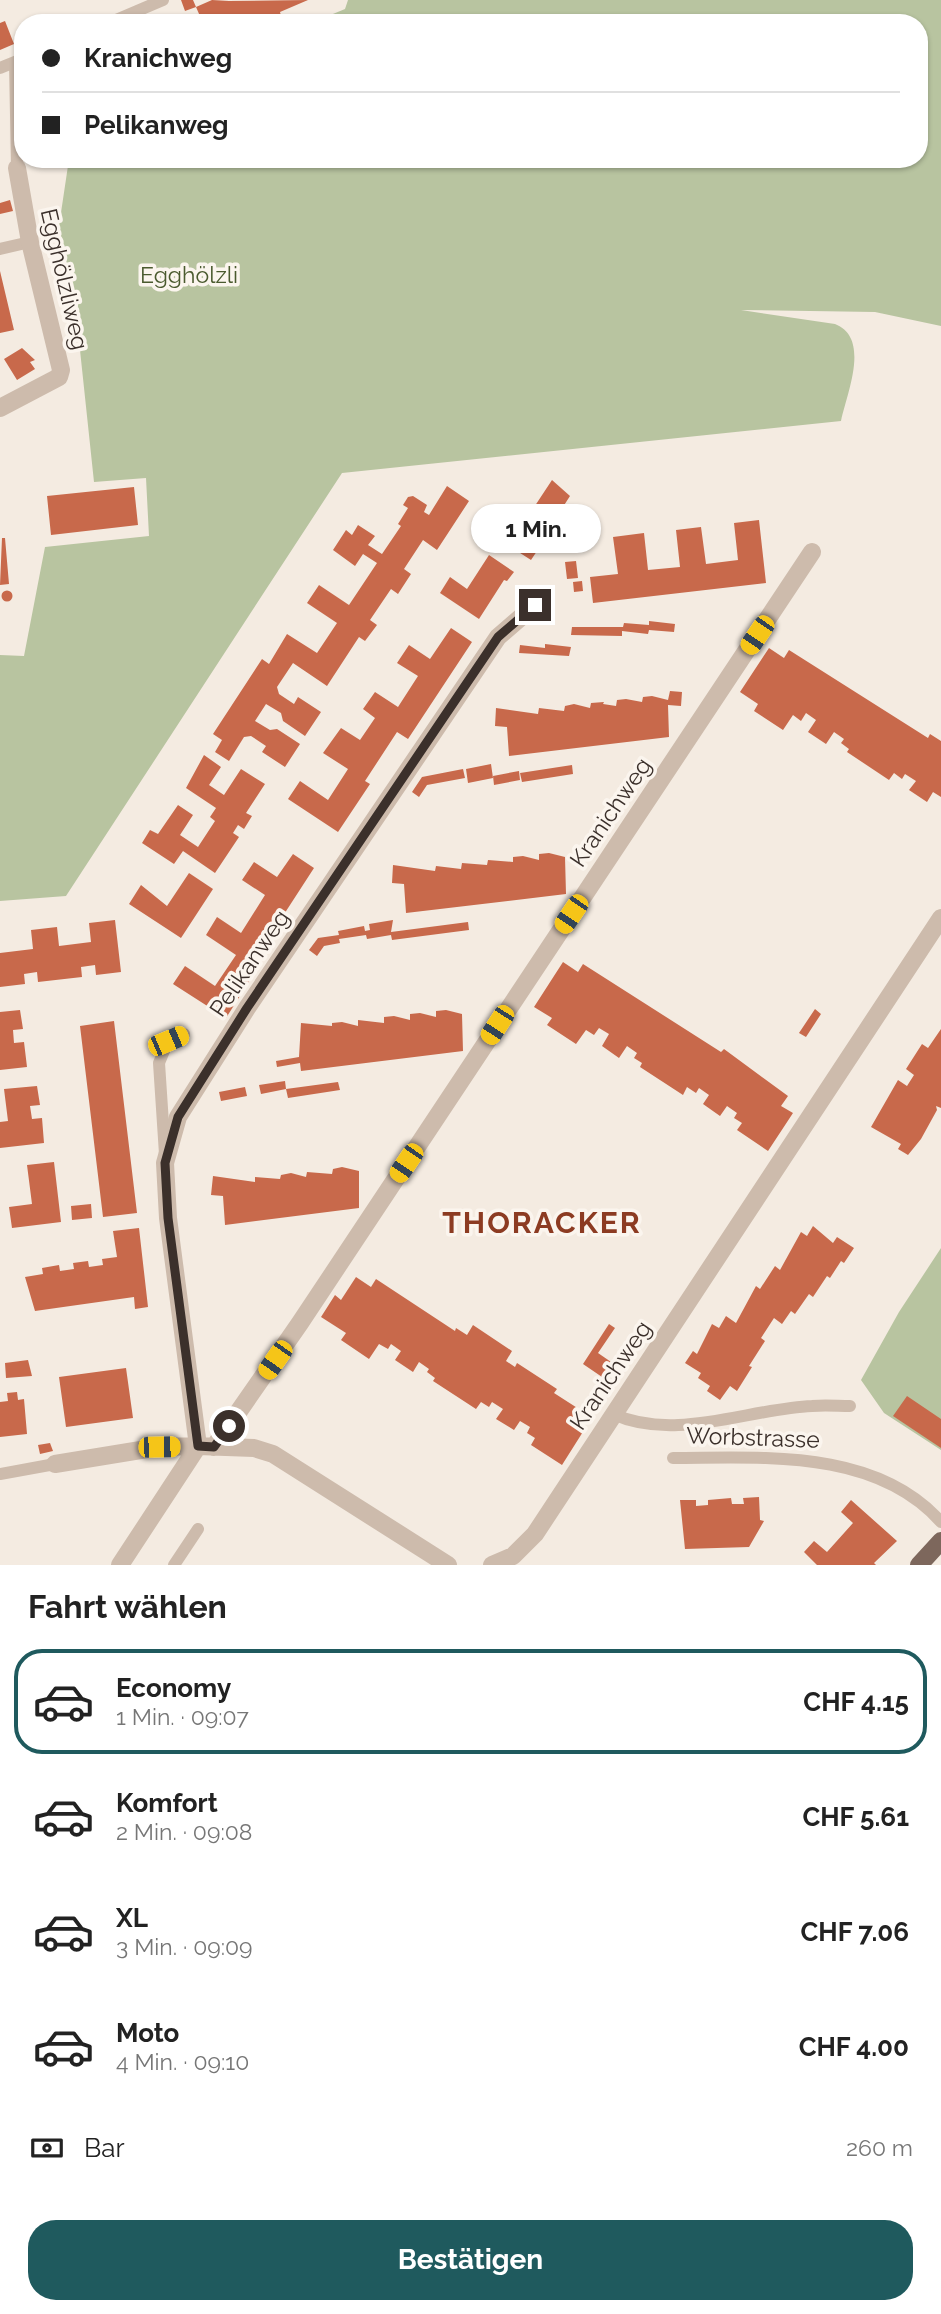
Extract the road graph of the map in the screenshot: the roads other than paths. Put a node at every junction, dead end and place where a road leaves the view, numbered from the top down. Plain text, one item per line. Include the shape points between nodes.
1 (163, 0) edge
2 (130, 14) edge
3 (17, 168) edge
4 (30, 242) junction
5 (0, 249) edge
6 (0, 408) edge
7 (812, 552) dead end
8 (535, 605) dead end
9 (941, 918) edge
10 (184, 1034) dead end
11 (165, 1163) junction
12 (850, 1406) dead end
13 (613, 1414) junction
14 (206, 1447) junction
15 (673, 1458) dead end
16 (55, 1464) joint
17 (0, 1474) edge
18 (941, 1522) edge
19 (198, 1529) dead end
20 (941, 1541) edge
21 (120, 1565) edge
22 (174, 1565) edge
23 (448, 1565) edge
24 (492, 1565) edge
25 (919, 1565) edge

1 - 2 lane
3 - 4 street, Egghölzliweg
4 - 5 lane
4 - 6 street, Egghölzliweg via 61,370 46,386
7 - 14 street, Kranichweg via 300,1323
8 - 11 street, Pelikanweg via 498,637 247,1008 178,1117
9 - 13 street, Kranichweg
10 - 11 lane via 168,1041 159,1063
11 - 14 street, Pelikanweg via 168,1218
12 - 13 lane via 811,1406 672,1426 632,1423
13 - 24 street, Kranichweg via 535,1534 513,1556
14 - 16 street via 159,1447
14 - 21 street, Kranichweg
14 - 23 street via 254,1448 273,1454
15 - 18 lane, Worbstrasse via 810,1459 859,1472 913,1496
16 - 17 lane
19 - 22 lane
20 - 25 main road

